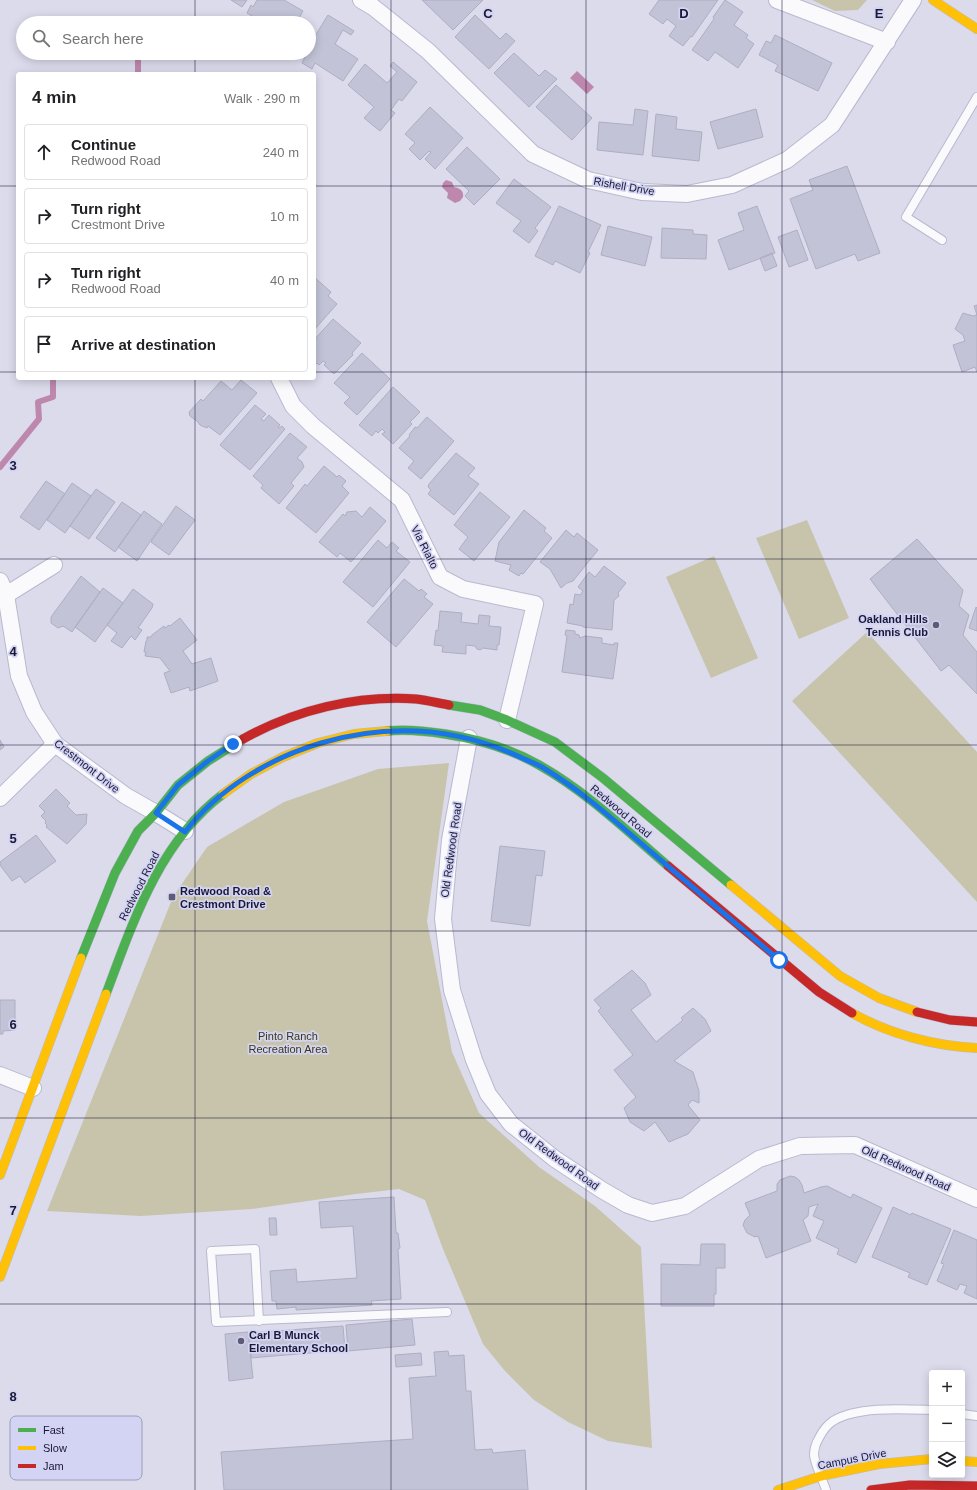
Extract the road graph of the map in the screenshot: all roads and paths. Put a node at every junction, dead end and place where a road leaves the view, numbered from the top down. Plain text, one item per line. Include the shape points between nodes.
1 (361, 0) edge
2 (777, 0) edge
3 (913, 0) edge
4 (933, 0) edge
5 (977, 29) edge
6 (887, 42) junction
7 (977, 97) edge
8 (942, 240) dead end
9 (280, 380) edge
10 (54, 565) dead end
11 (0, 580) edge
12 (3, 596) edge
13 (506, 720) junction
14 (469, 738) junction
15 (55, 744) junction
16 (0, 798) edge
17 (156, 813) junction
18 (185, 832) junction
19 (977, 1022) edge
20 (977, 1048) edge
21 (0, 1075) edge
22 (34, 1088) junction
23 (0, 1175) edge
24 (977, 1199) edge
25 (0, 1277) edge
26 (448, 1312) dead end
27 (259, 1321) junction
28 (929, 1410) edge
29 (965, 1414) edge
30 (977, 1416) edge
31 (929, 1459) edge
32 (965, 1461) edge
33 (977, 1462) edge
34 (821, 1476) junction
35 (977, 1486) edge
36 (778, 1490) edge
37 (826, 1490) edge
38 (871, 1490) edge

1 - 6 street, Rishell Drive via 428,51 533,154 588,180 642,192 687,194 732,185 787,160 832,125
2 - 6 street
3 - 6 street, Rishell Drive
4 - 5 main road
7 - 8 lane via 906,217
9 - 13 street, Via Rialto via 293,406 313,426 402,500 440,577 462,589 535,604
10 - 12 street
11 - 12 street, Crestmont Drive
12 - 15 street, Crestmont Drive via 19,676 34,712
13 - 17 main road, Redwood Road via 480,710 416,699 372,700 321,707 262,728 233,744 178,785
13 - 19 main road, Redwood Road via 555,742 603,778 836,973 868,993 916,1012 964,1022
14 - 18 main road, Redwood Road via 431,732 384,730 355,734 304,748 255,772 232,787 198,815
14 - 20 main road, Redwood Road via 500,748 544,768 584,795 819,992 860,1018 908,1037 960,1048
14 - 24 street, Old Redwood Road via 450,840 443,919 452,990 474,1060 488,1094 511,1124 555,1159 602,1190 628,1205 652,1213 685,1206 760,1159 800,1146 854,1145
15 - 16 street
15 - 17 street, Crestmont Drive via 126,796
17 - 18 street, Crestmont Drive
17 - 22 main road, Redwood Road via 138,831 115,873
18 - 25 main road, Redwood Road via 166,856 132,924
21 - 22 street
22 - 23 main road, Redwood Road
26 - 27 lane
27 - 27 lane via 216,1322 211,1251 255,1249
28 - 34 lane via 874,1410 844,1416 832,1422 816,1443 814,1455
29 - 30 lane
31 - 34 main road, Campus Drive via 879,1464
32 - 33 main road
34 - 36 main road, Campus Drive
34 - 37 lane
35 - 38 main road via 928,1483

